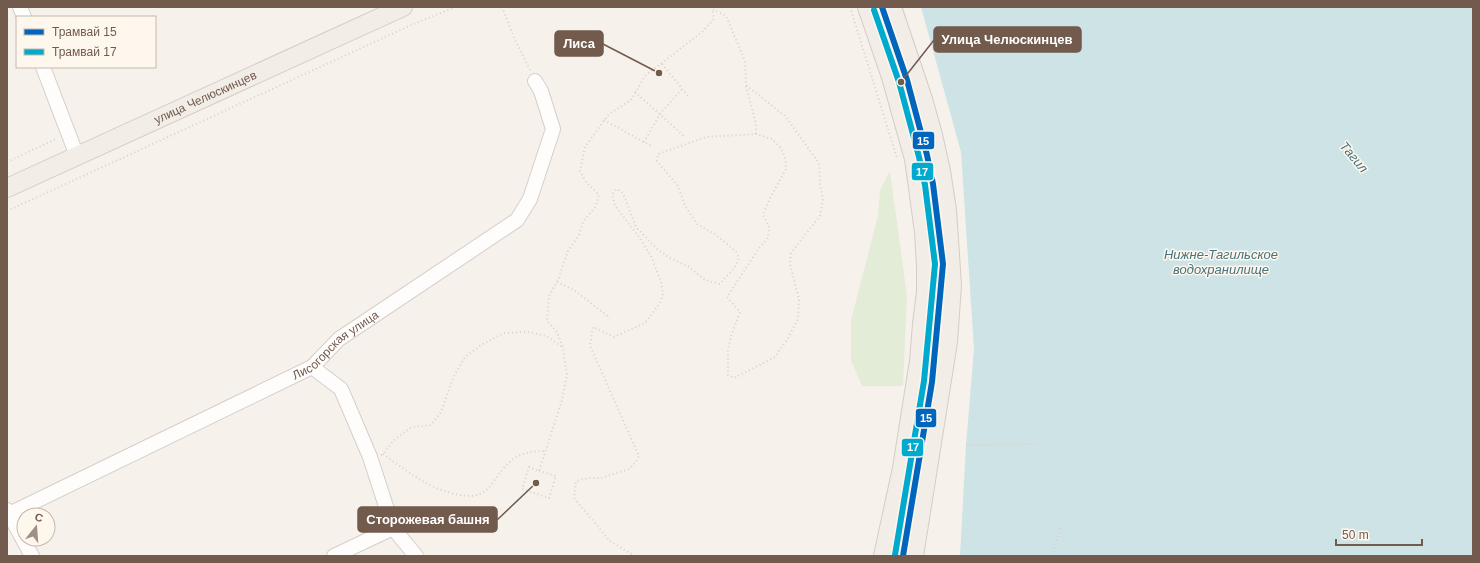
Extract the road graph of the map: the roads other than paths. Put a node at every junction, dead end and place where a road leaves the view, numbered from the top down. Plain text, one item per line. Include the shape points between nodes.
1 (867, 7) edge
2 (892, 7) edge
3 (400, 8) edge
4 (43, 68) edge
5 (535, 81) road end
6 (77, 156) junction
7 (7, 188) edge
8 (312, 367) junction
9 (8, 513) edge
10 (393, 528) junction
11 (32, 556) edge
12 (334, 556) edge
13 (416, 556) edge
14 (883, 556) edge
15 (914, 556) edge

1 - 14 main road via 891,76 914,159 926,266 919,361 902,468
2 - 15 main road via 923,99 940,164 947,210 952,285 948,342
3 - 6 main road, улица Челюскинцев
4 - 6 street
5 - 8 street, Лисогорская улица via 541,91 553,129 530,199 517,220 339,339
6 - 7 main road, улица Челюскинцев
8 - 9 street, Лисогорская улица
8 - 10 street via 340,389 377,456
9 - 11 street
10 - 12 street
10 - 13 street

